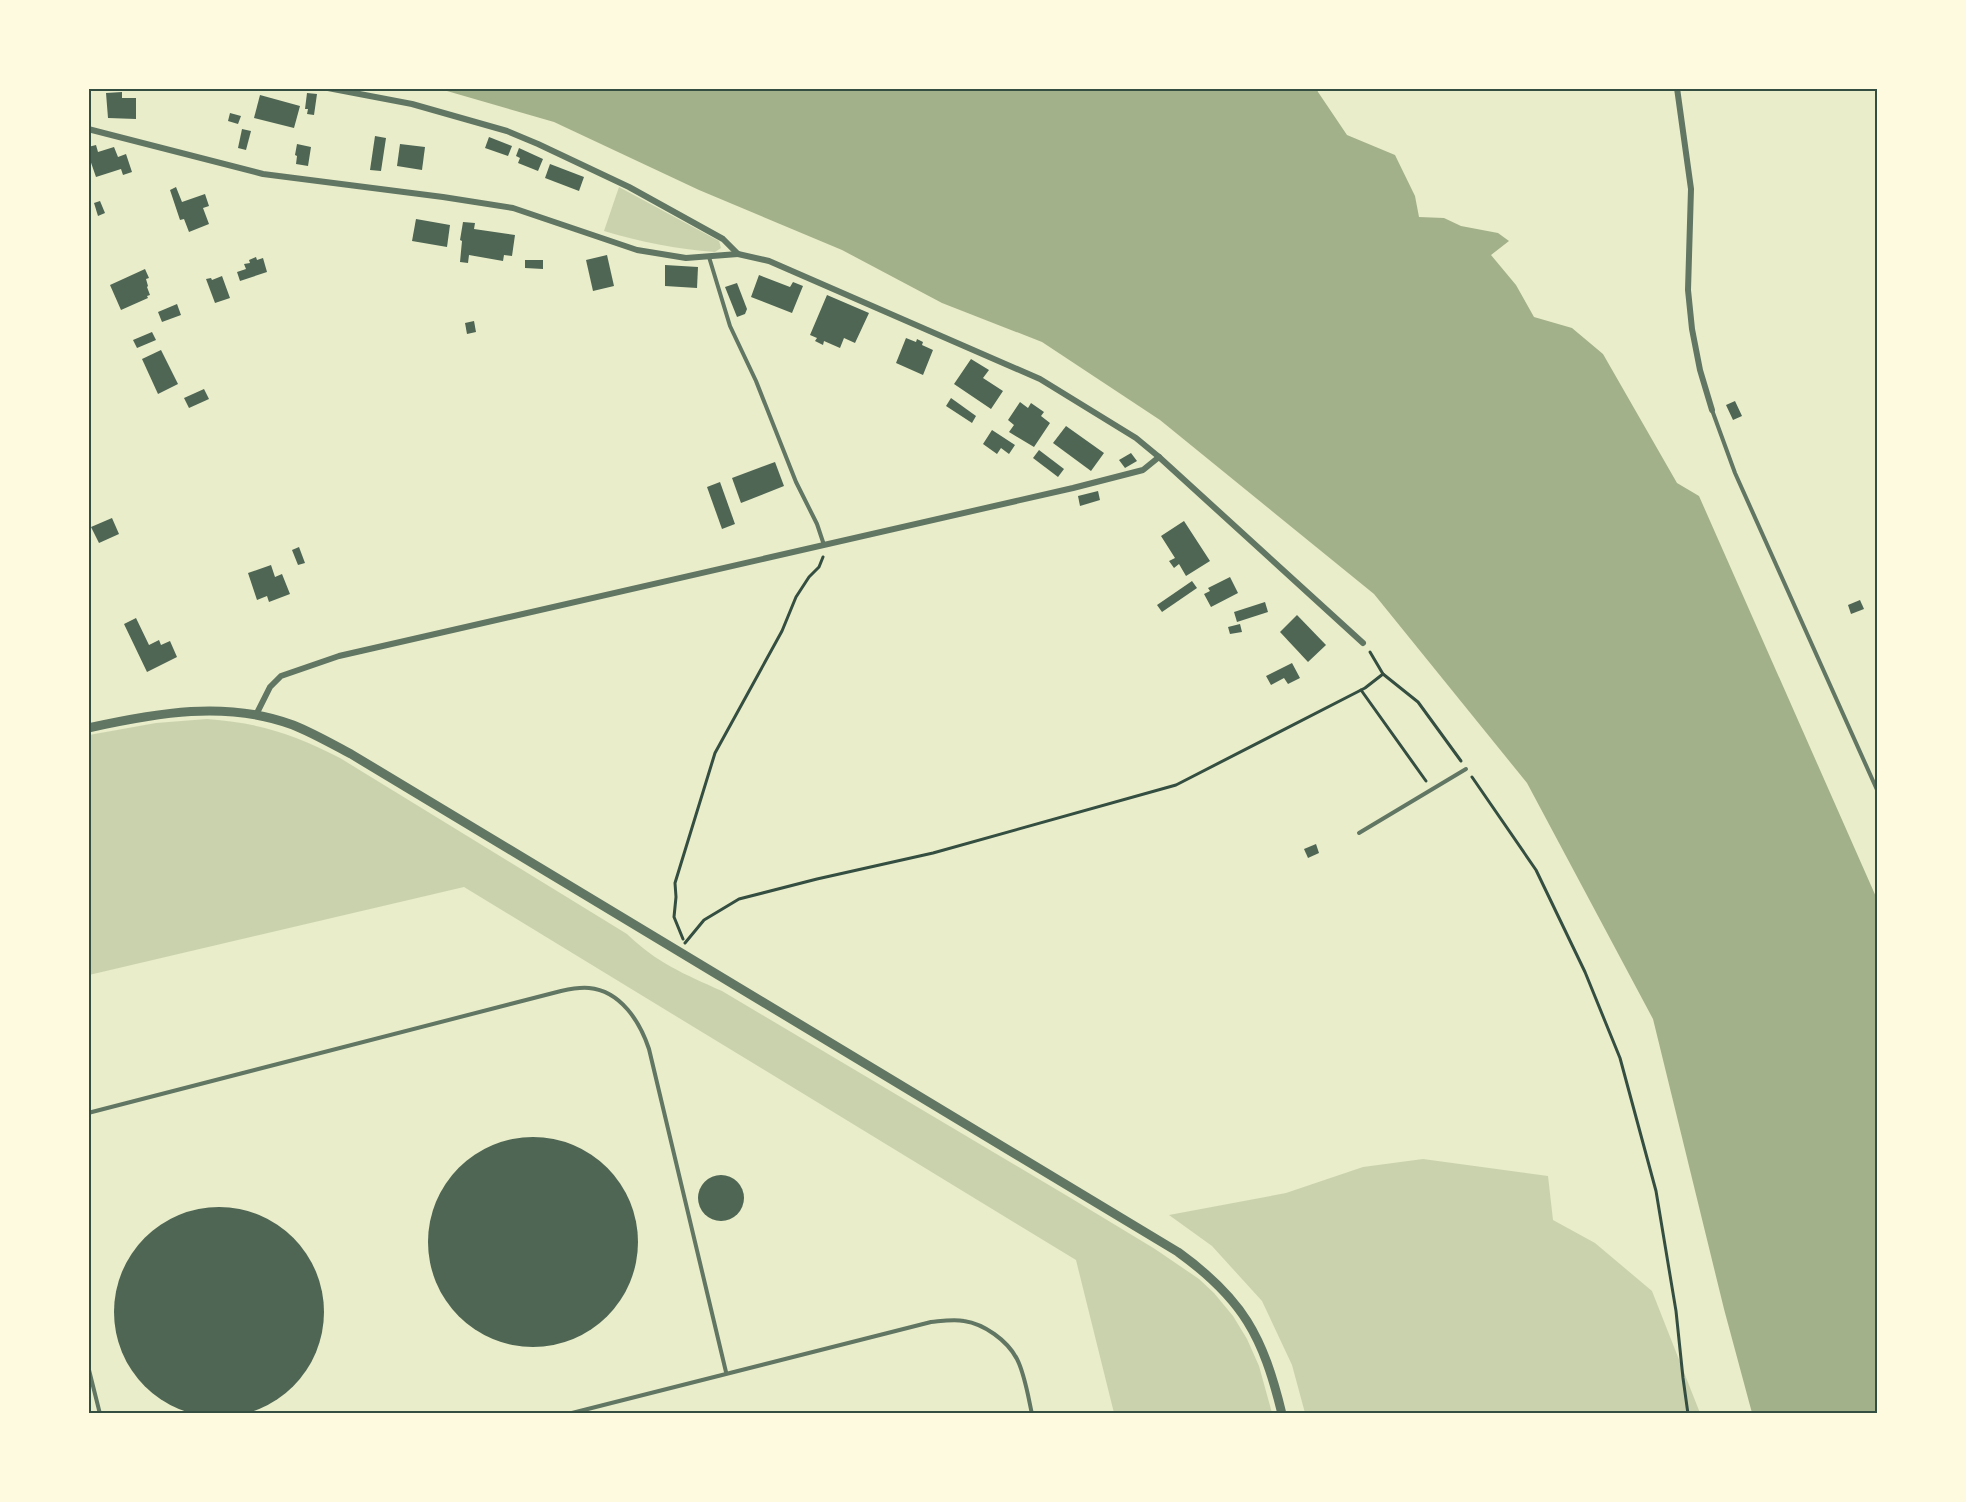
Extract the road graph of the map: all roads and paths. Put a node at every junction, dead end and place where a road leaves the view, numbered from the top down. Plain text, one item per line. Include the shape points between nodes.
1 (328, 88) edge
2 (1677, 88) edge
3 (88, 129) edge
4 (738, 254) junction
5 (709, 257) junction
6 (1712, 410) joint
7 (1159, 457) junction
8 (824, 545) junction
9 (1364, 644) joint
10 (1383, 674) junction
11 (1361, 690) junction
12 (256, 715) junction
13 (88, 728) edge
14 (1466, 769) junction
15 (1432, 789) junction
16 (1878, 792) edge
17 (1359, 832) dead end
18 (685, 943) junction
19 (679, 952) junction
20 (88, 1113) edge
21 (88, 1365) edge
22 (726, 1372) junction
23 (100, 1413) edge
24 (568, 1413) edge
25 (1032, 1413) edge
26 (1282, 1413) edge
27 (1688, 1413) edge

1 - 4 street via 412,104 507,131 629,187 723,239
2 - 6 street via 1691,189 1688,291 1692,329
3 - 5 street via 262,174 513,208 637,250 686,258
4 - 5 street
4 - 7 street via 769,261 1040,379 1136,438
5 - 8 lane via 730,326
6 - 16 lane via 1734,472
7 - 8 street via 1131,474
7 - 9 street
8 - 12 street via 339,656 281,676 270,687
8 - 18 path via 819,567 796,597 782,631 715,753 675,883 674,917
9 - 10 path
10 - 11 path
10 - 14 path via 1418,702
11 - 15 path
11 - 18 path via 1176,785 933,853 738,899 704,920
12 - 13 street via 191,710
12 - 19 street via 292,725 351,754
14 - 15 lane
14 - 27 path via 1536,870 1585,972 1620,1058 1656,1191
15 - 17 lane
18 - 19 path
19 - 26 street via 1202,1270 1244,1315 1263,1350
20 - 22 lane via 561,991 591,988 603,992 636,1018 650,1050
21 - 23 lane
22 - 24 lane
22 - 25 lane via 931,1322 965,1321 995,1335 1011,1350

